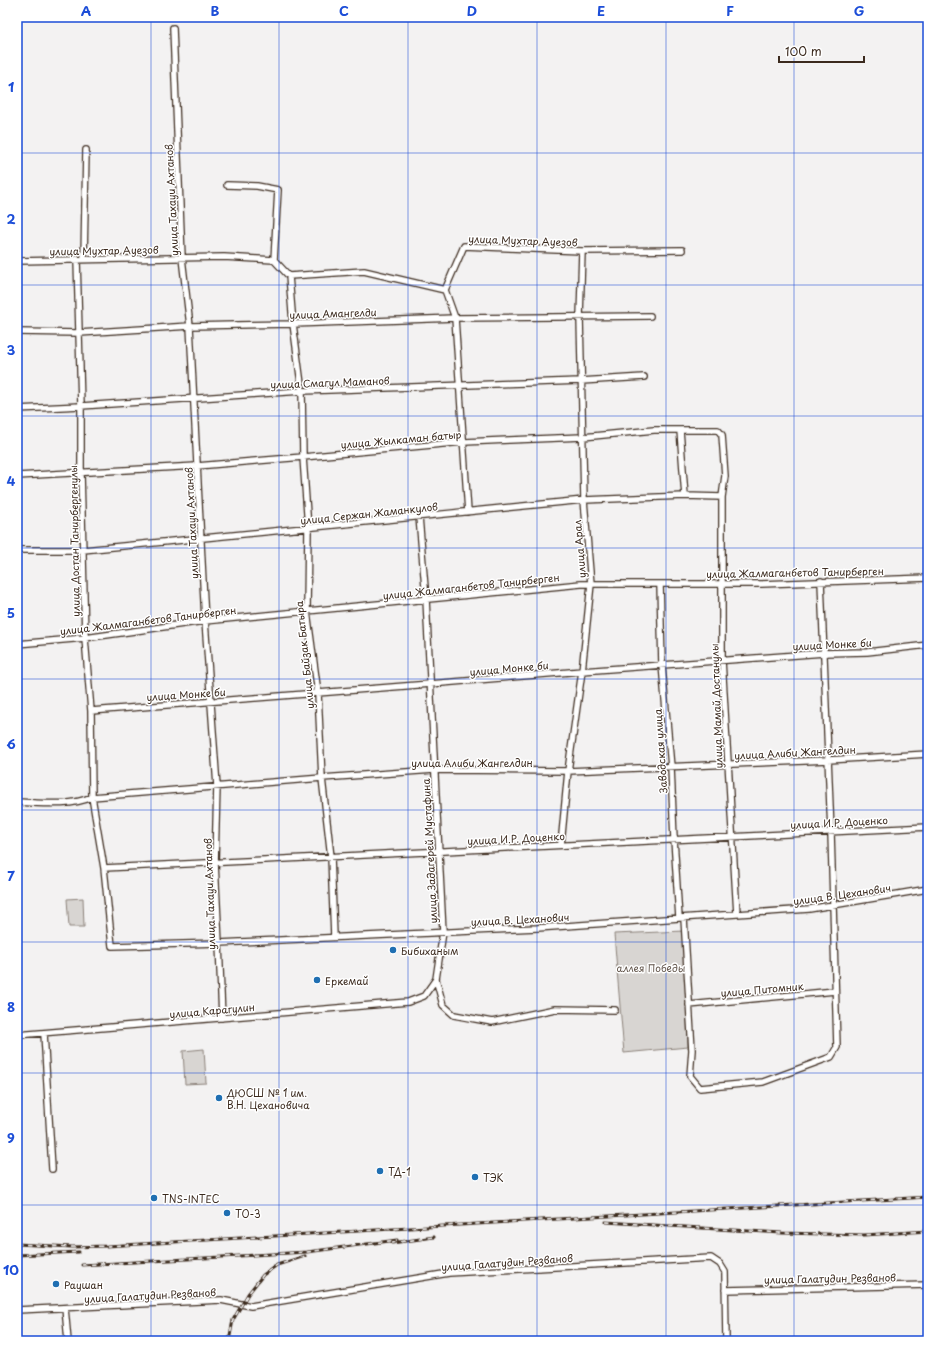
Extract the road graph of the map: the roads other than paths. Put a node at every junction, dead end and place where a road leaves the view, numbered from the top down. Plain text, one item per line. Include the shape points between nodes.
1 (173, 28) dead end
2 (86, 150) dead end
3 (227, 186) dead end
4 (682, 250) dead end
5 (582, 251) junction
6 (182, 258) junction
7 (77, 259) junction
8 (84, 259) junction
9 (274, 260) junction
10 (17, 261) edge
11 (290, 276) junction
12 (445, 290) junction
13 (650, 316) dead end
14 (580, 317) junction
15 (455, 318) junction
16 (293, 324) junction
17 (190, 326) junction
18 (17, 332) edge
19 (79, 332) junction
20 (644, 376) dead end
21 (581, 381) junction
22 (460, 386) junction
23 (302, 391) junction
24 (194, 398) junction
25 (81, 406) junction
26 (17, 409) edge
27 (680, 430) junction
28 (583, 437) junction
29 (464, 442) junction
30 (303, 458) junction
31 (197, 466) junction
32 (81, 473) junction
33 (17, 476) edge
34 (685, 496) junction
35 (722, 497) junction
36 (584, 500) junction
37 (468, 512) junction
38 (418, 517) junction
39 (308, 528) junction
40 (201, 539) junction
41 (17, 550) edge
42 (83, 550) junction
43 (928, 578) edge
44 (821, 581) junction
45 (591, 584) junction
46 (660, 584) junction
47 (723, 584) junction
48 (426, 599) junction
49 (307, 611) junction
50 (205, 621) junction
51 (85, 638) junction
52 (17, 644) edge
53 (928, 645) edge
54 (824, 653) junction
55 (722, 660) junction
56 (662, 665) junction
57 (582, 671) junction
58 (430, 684) junction
59 (318, 693) junction
60 (210, 702) junction
61 (91, 711) junction
62 (928, 754) edge
63 (828, 760) junction
64 (727, 764) junction
65 (671, 766) junction
66 (434, 770) junction
67 (568, 771) junction
68 (322, 778) junction
69 (217, 786) junction
70 (92, 797) junction
71 (17, 802) edge
72 (928, 827) edge
73 (831, 832) junction
74 (731, 836) junction
75 (674, 839) junction
76 (561, 845) junction
77 (438, 851) junction
78 (331, 857) junction
79 (215, 863) junction
80 (104, 868) junction
81 (928, 889) edge
82 (833, 906) junction
83 (737, 914) junction
84 (681, 918) junction
85 (443, 932) junction
86 (334, 937) junction
87 (219, 943) junction
88 (112, 946) joint
89 (436, 979) junction
90 (836, 991) junction
91 (408, 1002) joint
92 (689, 1005) junction
93 (614, 1010) dead end
94 (222, 1018) junction
95 (44, 1033) junction
96 (17, 1035) edge
97 (52, 1169) dead end
98 (928, 1285) edge
99 (725, 1290) junction
100 (65, 1308) junction
101 (17, 1310) edge
102 (68, 1341) edge
103 (726, 1341) edge

1 - 6 street, улица Тахауи Ахтанов
2 - 8 street
3 - 9 street via 257,186 278,190
4 - 5 street, улица Мухтар Ауезов
5 - 12 street, улица Мухтар Ауезов via 464,246
5 - 14 street, улица Арал
6 - 8 street, улица Мухтар Ауезов
6 - 9 street, улица Мухтар Ауезов
6 - 17 street, улица Тахауи Ахтанов
7 - 8 street, улица Мухтар Ауезов
7 - 10 street, улица Мухтар Ауезов
7 - 19 street, улица Достан Танирбергенулы
9 - 11 street
11 - 12 street via 364,270
11 - 16 street, улица Байзак Батыра
12 - 15 street
13 - 14 street, улица Амангелди
14 - 15 street, улица Амангелди
14 - 21 street, улица Арал
15 - 16 street, улица Амангелди
15 - 22 street
16 - 17 street, улица Амангелди
16 - 23 street, улица Байзак Батыра
17 - 19 street, улица Амангелди
17 - 24 street, улица Тахауи Ахтанов
18 - 19 street, улица Амангелди
19 - 25 street, улица Достан Танирбергенулы
20 - 21 street, улица Смагул Маманов
21 - 22 street, улица Смагул Маманов
21 - 28 street, улица Арал
22 - 23 street, улица Смагул Маманов
22 - 29 street
23 - 24 street, улица Смагул Маманов
23 - 30 street, улица Байзак Батыра
24 - 25 street, улица Смагул Маманов
24 - 31 street, улица Тахауи Ахтанов
25 - 26 street, улица Смагул Маманов
25 - 32 street, улица Достан Танирбергенулы
27 - 28 street, улица Жылкаман батыр
27 - 34 street
27 - 35 street, улица Жылкаман батыр via 718,430 722,435 725,476
28 - 29 street, улица Жылкаман батыр
28 - 36 street, улица Арал
29 - 30 street, улица Жылкаман батыр
29 - 37 street
30 - 31 street, улица Жылкаман батыр
30 - 39 street, улица Байзак Батыра
31 - 32 street, улица Жылкаман батыр
31 - 40 street, улица Тахауи Ахтанов
32 - 33 street, улица Жылкаман батыр
32 - 42 street, улица Достан Танирбергенулы
34 - 35 street, улица Сержан Жаманкулов
34 - 36 street, улица Сержан Жаманкулов
35 - 47 street, улица Мамай Достанулы
36 - 37 street, улица Сержан Жаманкулов
36 - 45 street, улица Арал
37 - 38 street, улица Сержан Жаманкулов
38 - 39 street, улица Сержан Жаманкулов
38 - 48 street, улица Задагерей Мустафина
39 - 40 street, улица Сержан Жаманкулов
39 - 49 street, улица Байзак Батыра
40 - 42 street, улица Сержан Жаманкулов
40 - 50 street, улица Тахауи Ахтанов
41 - 42 street, улица Сержан Жаманкулов
42 - 51 street, улица Достан Танирбергенулы
43 - 44 street, улица Жалмаганбетов Танирберген
44 - 47 street, улица Жалмаганбетов Танирберген
44 - 54 street
45 - 46 street, улица Жалмаганбетов Танирберген
45 - 48 street, улица Жалмаганбетов Танирберген
45 - 57 street, улица Арал
46 - 47 street, улица Жалмаганбетов Танирберген
46 - 56 street, Заводская улица
47 - 55 street, улица Мамай Достанулы
48 - 49 street, улица Жалмаганбетов Танирберген
48 - 58 street, улица Задагерей Мустафина
49 - 50 street, улица Жалмаганбетов Танирберген
49 - 59 street, улица Байзак Батыра
50 - 51 street, улица Жалмаганбетов Танирберген
50 - 60 street, улица Тахауи Ахтанов
51 - 52 street, улица Жалмаганбетов Танирберген
51 - 61 street, улица Достан Танирбергенулы
53 - 54 street, улица Монке би via 867,652
54 - 55 street, улица Монке би
54 - 63 street
55 - 56 street, улица Монке би
55 - 64 street, улица Мамай Достанулы
56 - 57 street, улица Монке би
56 - 65 street, Заводская улица
57 - 58 street, улица Монке би
57 - 67 street, улица Арал
58 - 59 street, улица Монке би
58 - 66 street, улица Задагерей Мустафина
59 - 60 street, улица Монке би
59 - 68 street, улица Байзак Батыра
60 - 61 street, улица Монке би
60 - 69 street, улица Тахауи Ахтанов
61 - 70 street, улица Достан Танирбергенулы
62 - 63 street, улица Алиби Жангелдин
63 - 64 street, улица Алиби Жангелдин
63 - 73 street
64 - 65 street, улица Алиби Жангелдин
64 - 74 street, улица Мамай Достанулы
65 - 67 street, улица Алиби Жангелдин
65 - 75 street, Заводская улица
66 - 67 street, улица Алиби Жангелдин
66 - 68 street, улица Алиби Жангелдин
66 - 77 street, улица Задагерей Мустафина
67 - 76 street, улица Арал
68 - 69 street, улица Алиби Жангелдин
68 - 78 street, улица Байзак Батыра
69 - 70 street, улица Алиби Жангелдин
69 - 79 street, улица Тахауи Ахтанов
70 - 71 street, улица Алиби Жангелдин via 81,802
70 - 80 street, улица Достан Танирбергенулы
72 - 73 street, улица И.Р. Доценко
73 - 74 street, улица И.Р. Доценко
73 - 82 street
74 - 75 street, улица И.Р. Доценко
74 - 83 street, улица Мамай Достанулы
75 - 76 street, улица И.Р. Доценко
75 - 84 street, Заводская улица
76 - 77 street, улица И.Р. Доценко
77 - 78 street, улица И.Р. Доценко
77 - 85 street, улица Задагерей Мустафина
78 - 79 street, улица И.Р. Доценко
78 - 86 street, улица Байзак Батыра
79 - 80 street, улица И.Р. Доценко
79 - 87 street, улица Тахауи Ахтанов
80 - 88 street, улица Достан Танирбергенулы
81 - 82 street, улица В. Цеханович
82 - 83 street, улица В. Цеханович
82 - 90 street
83 - 84 street, улица В. Цеханович
84 - 85 street, улица В. Цеханович
84 - 92 street, Заводская улица
85 - 86 street, улица В. Цеханович
85 - 89 street, улица Задагерей Мустафина
86 - 87 street, улица В. Цеханович
87 - 88 street, улица В. Цеханович
87 - 94 street, улица Тахауи Ахтанов
89 - 91 street, улица Задагерей Мустафина via 424,996
89 - 93 street via 444,1005 454,1015 492,1022 555,1009
90 - 92 street, улица Питомник
90 - 92 street, Заводская улица via 837,1047 831,1057 763,1082 700,1088 690,1076 692,1050
91 - 94 street, улица Карагулин
94 - 95 street, улица Карагулин
95 - 96 street, улица Карагулин
95 - 97 street
98 - 99 street, улица Галатудин Резванов
99 - 100 street, улица Галатудин Резванов via 725,1272 720,1264 711,1258 449,1273 251,1306 221,1300
99 - 103 street
100 - 101 street, улица Галатудин Резванов
100 - 102 street

